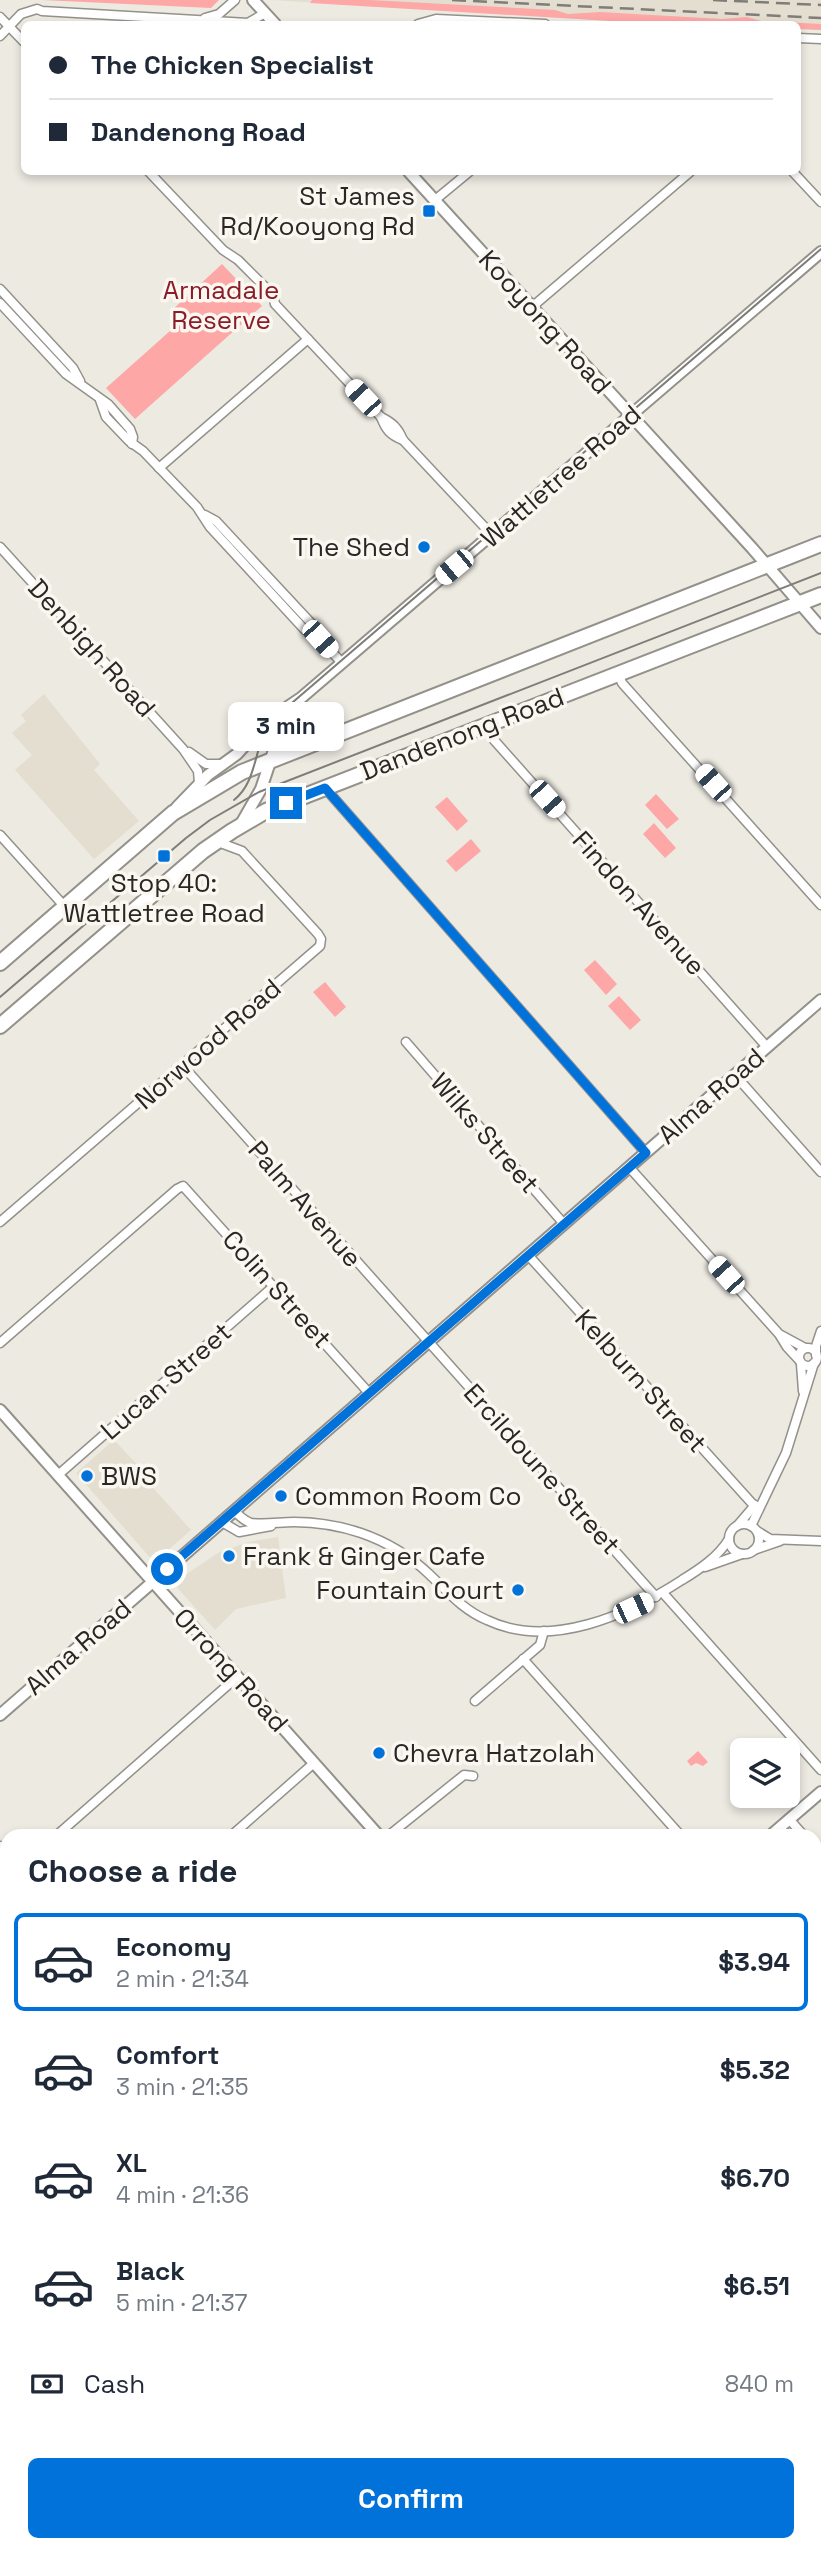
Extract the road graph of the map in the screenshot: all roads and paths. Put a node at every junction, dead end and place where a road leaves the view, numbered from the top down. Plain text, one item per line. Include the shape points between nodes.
1 (235, 0) edge
2 (253, 0) edge
3 (265, 13) junction
4 (0, 17) edge
5 (202, 19) junction
6 (21, 21) edge
7 (21, 21) edge
8 (213, 21) edge
9 (251, 21) edge
10 (272, 21) edge
11 (429, 21) edge
12 (480, 21) edge
13 (10, 27) junction
14 (0, 36) edge
15 (801, 38) edge
16 (21, 39) edge
17 (821, 40) edge
18 (152, 175) edge
19 (412, 175) edge
20 (465, 175) edge
21 (686, 175) edge
22 (796, 175) edge
23 (435, 200) junction
24 (821, 202) edge
25 (821, 252) edge
26 (0, 289) edge
27 (0, 303) edge
28 (532, 307) junction
29 (308, 339) junction
30 (81, 383) junction
31 (631, 416) junction
32 (159, 468) junction
33 (492, 535) junction
34 (821, 544) edge
35 (0, 547) edge
36 (767, 565) junction
37 (821, 595) edge
38 (799, 603) junction
39 (821, 628) edge
40 (342, 663) junction
41 (618, 673) junction
42 (302, 698) junction
43 (486, 725) junction
44 (183, 749) junction
45 (272, 759) junction
46 (228, 761) junction
47 (199, 783) junction
48 (325, 788) junction
49 (163, 822) junction
50 (239, 827) junction
51 (0, 835) edge
52 (216, 841) junction
53 (242, 851) junction
54 (821, 905) edge
55 (65, 907) junction
56 (0, 963) edge
57 (821, 1000) edge
58 (0, 1026) edge
59 (406, 1042) dead end
60 (767, 1047) junction
61 (182, 1065) junction
62 (735, 1075) junction
63 (646, 1153) junction
64 (629, 1167) junction
65 (821, 1172) edge
66 (0, 1222) edge
67 (564, 1224) junction
68 (528, 1255) junction
69 (274, 1286) junction
70 (821, 1330) edge
71 (779, 1334) junction
72 (428, 1342) junction
73 (0, 1343) edge
74 (806, 1348) junction
75 (815, 1359) junction
76 (801, 1362) junction
77 (369, 1393) junction
78 (803, 1397) junction
79 (0, 1410) edge
80 (58, 1475) junction
81 (756, 1508) junction
82 (234, 1511) junction
83 (222, 1522) junction
84 (280, 1523) junction
85 (737, 1526) junction
86 (754, 1529) junction
87 (729, 1539) junction
88 (783, 1541) junction
89 (821, 1541) edge
90 (754, 1550) junction
91 (744, 1553) junction
92 (699, 1569) junction
93 (153, 1582) junction
94 (659, 1595) junction
95 (544, 1631) junction
96 (523, 1659) junction
97 (237, 1677) junction
98 (475, 1701) dead end
99 (0, 1715) edge
100 (314, 1763) junction
101 (821, 1770) edge
102 (473, 1776) dead end
103 (821, 1792) edge
104 (789, 1819) junction
105 (64, 1829) edge
106 (239, 1829) edge
107 (373, 1829) edge
108 (397, 1829) edge
109 (675, 1829) edge
110 (778, 1829) edge
111 (798, 1829) edge

1 - 5 street via 219,14
2 - 3 street
3 - 9 street
3 - 10 street
4 - 13 street
5 - 6 street via 43,11
5 - 8 street
7 - 13 street
11 - 12 street
13 - 14 street
13 - 16 street
15 - 17 street
18 - 29 street via 273,295
19 - 23 street, Kooyong Road
20 - 23 street
21 - 28 street
22 - 24 street
23 - 28 street, Kooyong Road
25 - 31 street, Wattletree Road
26 - 30 street via 73,368
27 - 30 street via 66,374
28 - 31 street, Kooyong Road
29 - 32 street
29 - 33 street via 381,417 399,429 403,440
30 - 32 street via 108,404 129,427 132,444
31 - 33 street, Wattletree Road
31 - 36 street, Kooyong Road
32 - 40 street via 304,629
33 - 40 street, Wattletree Road
34 - 36 highway, Dandenong Road
35 - 44 street, Denbigh Road
36 - 38 street, Kooyong Road
36 - 45 highway, Dandenong Road
37 - 38 highway, Dandenong Road
38 - 39 street, Kooyong Road
38 - 41 highway, Dandenong Road
40 - 42 street, Wattletree Road
41 - 43 highway, Dandenong Road
41 - 54 street
42 - 45 street, Wattletree Road via 279,735
42 - 46 street, Wattletree Road via 264,723
43 - 48 highway, Dandenong Road
43 - 60 street, Findon Avenue via 494,740
44 - 46 street, Denbigh Road via 211,765
44 - 47 street, Denbigh Road via 198,771
45 - 49 highway, Dandenong Road via 201,794
45 - 50 street, Wattletree Road
46 - 47 street, Wattletree Road
47 - 49 street, Wattletree Road
48 - 50 highway, Dandenong Road via 270,809
48 - 63 street
49 - 55 highway, Dandenong Road
50 - 52 highway, Dandenong Road
50 - 53 street
51 - 55 street
52 - 53 street, Norwood Road
52 - 58 highway, Dandenong Road
53 - 61 street, Norwood Road via 318,934 321,943
55 - 56 highway, Dandenong Road
57 - 60 street, Alma Road
59 - 67 street, Wilks Street
60 - 62 street, Alma Road
61 - 66 street, Norwood Road
61 - 72 street, Palm Avenue
62 - 63 street, Alma Road
62 - 65 street
63 - 64 street, Alma Road
64 - 67 street, Alma Road
64 - 71 street
67 - 68 street, Alma Road
68 - 72 street, Alma Road
68 - 81 street, Kelburn Street
69 - 73 street, Colin Street via 183,1186
69 - 77 street, Colin Street
69 - 80 street, Lucan Street
70 - 74 street
70 - 75 street
71 - 74 street
71 - 76 street
72 - 77 street, Alma Road
72 - 94 street, Ercildoune Street
74 - 75 street via 814,1350
74 - 76 street via 800,1352
75 - 76 street via 808,1366
75 - 78 street
76 - 78 street
77 - 82 street, Alma Road
78 - 81 street via 786,1453
79 - 80 street, Orrong Road
80 - 93 street, Orrong Road
81 - 85 street
81 - 86 street
82 - 83 street, Alma Road
82 - 84 street via 248,1522
83 - 84 street via 239,1532
83 - 93 street, Alma Road
84 - 95 street via 327,1525 375,1539 416,1563 458,1602 487,1621
85 - 86 street
85 - 87 street
86 - 88 street via 764,1537
86 - 90 street via 758,1541
87 - 91 street via 736,1551
87 - 92 street
88 - 89 street
88 - 90 street
90 - 91 street
91 - 92 street
92 - 94 street
93 - 97 street, Orrong Road
93 - 99 street, Alma Road
94 - 95 street via 595,1621
94 - 101 street, Ercildoune Street
95 - 96 street via 540,1645
96 - 98 street
96 - 109 street
97 - 100 street, Orrong Road
97 - 105 street
100 - 106 street
100 - 107 street, Orrong Road
102 - 108 street via 464,1775
103 - 104 street
104 - 110 street
104 - 111 street

